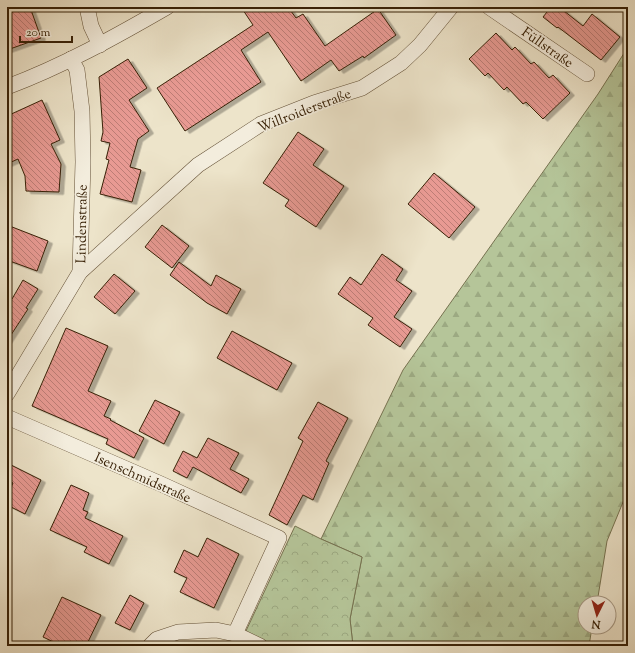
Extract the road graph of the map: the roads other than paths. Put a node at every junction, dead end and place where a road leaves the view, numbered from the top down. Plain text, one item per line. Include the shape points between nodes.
1 (87, 7) edge
2 (167, 7) edge
3 (489, 7) edge
4 (447, 8) edge
5 (100, 45) junction
6 (71, 59) junction
7 (586, 74) dead end
8 (7, 87) edge
9 (80, 272) junction
10 (7, 394) edge
11 (7, 417) edge
12 (235, 634) junction
13 (150, 646) edge
14 (260, 646) edge

1 - 5 street via 91,26
2 - 5 street
3 - 7 street, Füllstraße
4 - 9 street, Willroiderstraße via 420,45 401,63 362,88 261,124 198,165
5 - 6 street
6 - 8 street
6 - 9 street, Lindenstraße via 77,70 82,111
9 - 10 street, Lindenstraße
11 - 12 street, Isenschmidstraße via 279,538
12 - 13 street via 216,630 178,632 157,640
12 - 14 street

